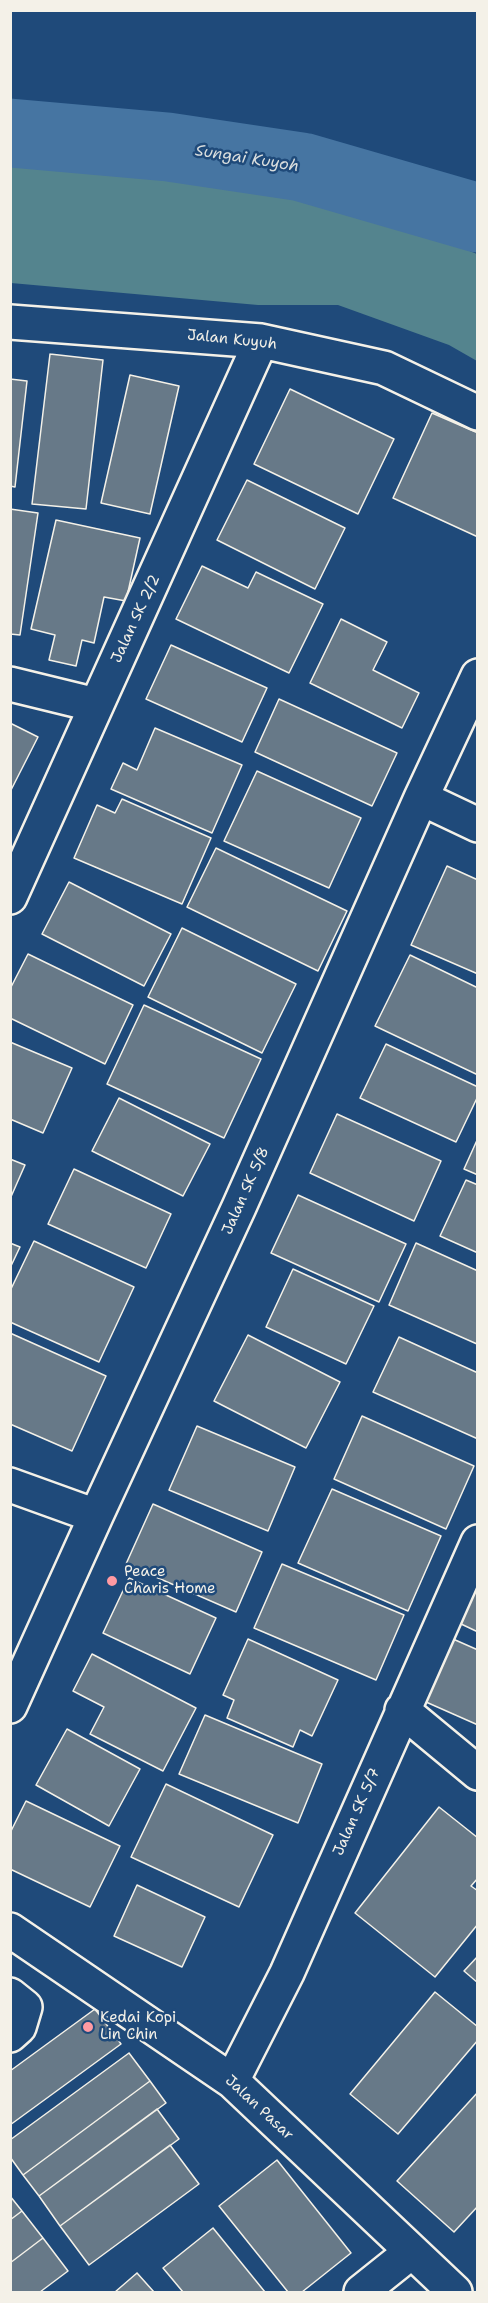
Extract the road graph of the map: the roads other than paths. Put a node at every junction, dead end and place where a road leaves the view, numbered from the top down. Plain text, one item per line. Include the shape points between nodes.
1 (10, 322) edge
2 (261, 341) junction
3 (477, 413) edge
4 (477, 675) edge
5 (10, 684) edge
6 (96, 705) junction
7 (421, 798) junction
8 (477, 825) edge
9 (10, 897) edge
10 (10, 1485) edge
11 (96, 1516) junction
12 (477, 1542) edge
13 (10, 1706) edge
14 (402, 1710) junction
15 (477, 1773) edge
16 (10, 1930) edge
17 (10, 1995) edge
18 (10, 2035) edge
19 (232, 2081) junction
20 (411, 2252) junction
21 (361, 2292) edge
22 (455, 2292) edge

1 - 2 street, Jalan Kuyuh
2 - 3 street, Jalan Kuyuh via 384,368
2 - 6 street, Jalan SK 2/2
4 - 7 street, Jalan SK 5/8
5 - 6 street
6 - 9 street, Jalan SK 2/2
7 - 8 street
7 - 11 street, Jalan SK 5/8
10 - 11 street
11 - 13 street, Jalan SK 5/8
12 - 14 street, Jalan SK 5/7
14 - 15 street
14 - 19 street, Jalan SK 5/7 via 287,1973
16 - 19 street, Jalan Pasar
17 - 18 street via 25,2007 19,2027
19 - 20 street, Jalan Pasar
20 - 21 street
20 - 22 street, Jalan Pasar

